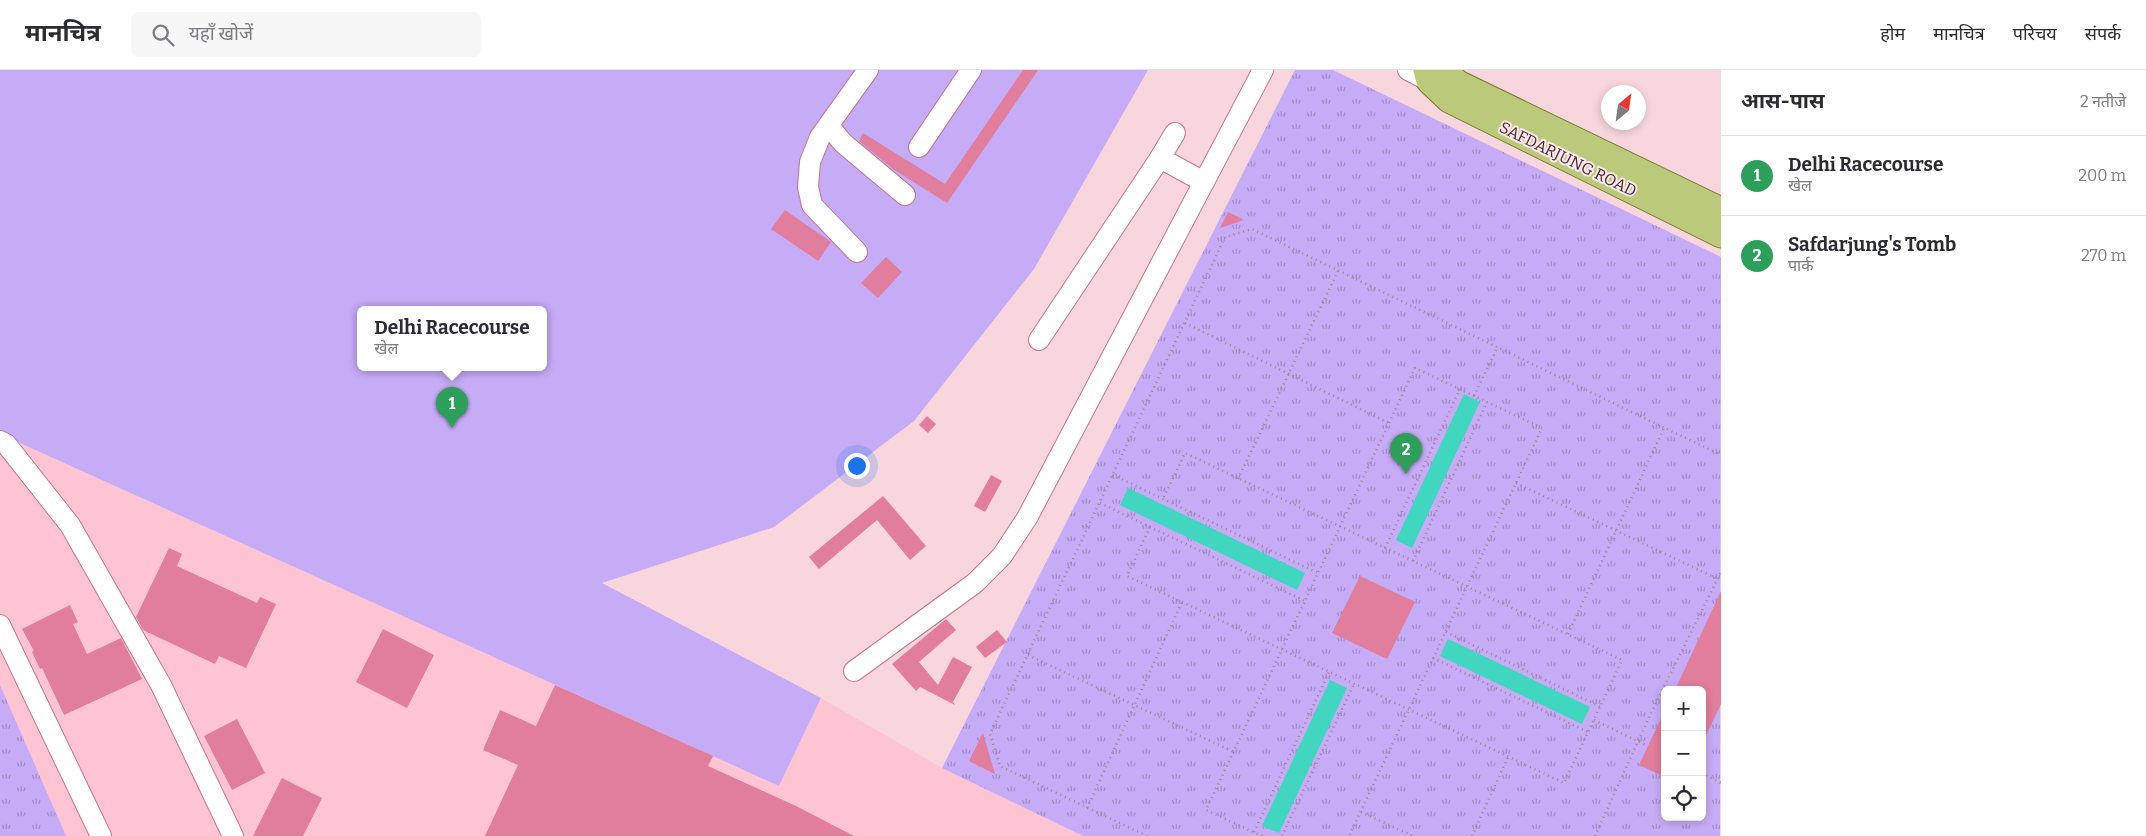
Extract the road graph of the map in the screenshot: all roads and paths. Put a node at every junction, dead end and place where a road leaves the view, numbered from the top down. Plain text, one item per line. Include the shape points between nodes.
1 (868, 70) edge
2 (971, 70) edge
3 (1263, 70) edge
4 (1433, 75) edge
5 (828, 126) junction
6 (1175, 133) dead end
7 (919, 147) dead end
8 (1160, 158) junction
9 (1204, 182) junction
10 (904, 195) dead end
11 (1721, 210) edge
12 (1721, 235) edge
13 (857, 252) dead end
14 (1338, 271) junction
15 (1185, 323) junction
16 (1039, 340) dead end
17 (1497, 348) junction
18 (1289, 374) junction
19 (1460, 389) junction
20 (1474, 396) junction
21 (1488, 402) junction
22 (1389, 423) junction
23 (1664, 428) junction
24 (0, 441) edge
25 (1721, 455) edge
26 (1113, 475) junction
27 (1238, 479) junction
28 (1516, 482) junction
29 (1163, 499) junction
30 (1100, 503) junction
31 (1150, 527) junction
32 (1340, 527) junction
33 (1616, 531) junction
34 (1385, 548) junction
35 (1413, 561) junction
36 (1721, 572) edge
37 (1318, 573) junction
38 (1718, 579) junction
39 (1467, 586) junction
40 (1305, 601) junction
41 (1182, 602) junction
42 (0, 625) edge
43 (1446, 632) junction
44 (1568, 634) junction
45 (1282, 650) junction
46 (1028, 655) junction
47 (1433, 658) junction
48 (854, 671) dead end
49 (1329, 672) junction
50 (1354, 684) junction
51 (1134, 706) junction
52 (1600, 707) junction
53 (1409, 710) junction
54 (1594, 720) junction
55 (1588, 732) junction
56 (1638, 741) junction
57 (1648, 746) dead end
58 (1234, 752) junction
59 (1508, 756) junction
60 (1706, 775) edge
61 (1721, 783) edge
62 (1087, 808) junction
63 (1361, 812) junction
64 (1254, 832) junction
65 (100, 836) edge
66 (233, 836) edge
67 (1147, 836) edge
68 (1262, 836) edge
69 (1282, 836) edge
70 (1349, 836) edge
71 (1413, 836) edge
72 (1472, 836) edge
73 (1595, 836) edge

1 - 5 street
2 - 7 street
3 - 9 street
4 - 11 main road, SAFDARJUNG ROAD
4 - 12 main road, SAFDARJUNG ROAD via 1449,100
5 - 10 street via 843,143
5 - 13 street via 810,162 808,187 812,205
6 - 8 street
8 - 9 street
8 - 16 street
9 - 48 street via 1027,518 1002,556 975,584
14 - 15 path via 1252,229 1225,237
14 - 17 path
14 - 18 path
15 - 18 path
15 - 26 path
17 - 20 path
17 - 23 path
18 - 22 path
18 - 27 path
19 - 20 path
19 - 22 path via 1415,368
19 - 34 path
20 - 21 path
21 - 28 path via 1542,428
21 - 35 path
22 - 32 path
23 - 25 path
23 - 33 path
24 - 66 street via 6,444 70,525 161,685
26 - 29 path
26 - 30 path
27 - 29 path via 1185,453
27 - 32 path
28 - 33 path
28 - 39 path
29 - 37 path
30 - 31 path
30 - 46 path
31 - 40 path
31 - 41 path via 1126,576
32 - 34 path
32 - 37 path
33 - 38 path
33 - 44 path
34 - 35 path
35 - 39 path
36 - 38 path
37 - 40 path
38 - 56 path
39 - 43 path
39 - 44 path
40 - 45 path
41 - 45 path
41 - 51 path
42 - 65 street
43 - 47 path
43 - 52 path
44 - 52 path via 1622,660
45 - 49 path
45 - 58 path
46 - 51 path
46 - 62 path via 990,734 1000,766
47 - 53 path
47 - 55 path
49 - 50 path
49 - 64 path
50 - 53 path
50 - 69 path
51 - 58 path
51 - 62 path
52 - 54 path
53 - 59 path
53 - 63 path
54 - 55 path
54 - 56 path
55 - 59 path via 1564,783
56 - 57 path
56 - 73 path
58 - 64 path via 1206,810
59 - 72 path
60 - 61 path
62 - 67 path
63 - 70 path
63 - 71 path
64 - 68 path

